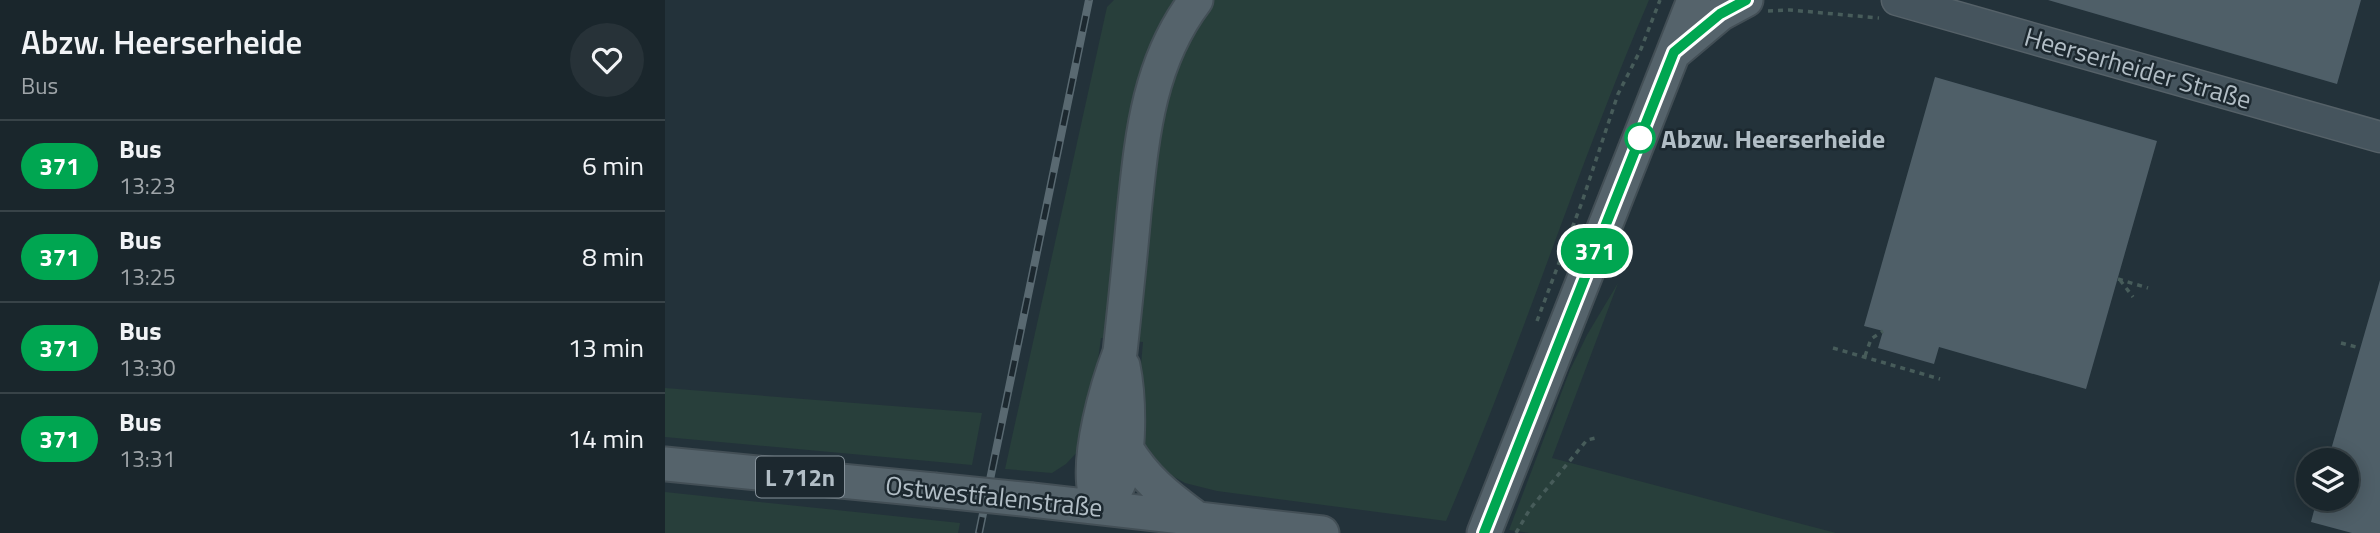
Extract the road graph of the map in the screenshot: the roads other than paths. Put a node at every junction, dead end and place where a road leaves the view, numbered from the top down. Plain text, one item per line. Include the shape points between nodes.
1 (1196, 0) edge
2 (1694, 0) edge
3 (1746, 0) edge
4 (1896, 0) edge
5 (1674, 52) junction
6 (2380, 137) edge
7 (1111, 447) junction
8 (665, 464) edge
9 (1032, 500) junction
10 (1102, 507) junction
11 (1195, 517) junction
12 (1322, 533) edge
13 (1484, 533) edge

1 - 7 main road via 1157,71 1142,142 1120,352 1110,379
2 - 5 main road
3 - 5 main road via 1720,14
4 - 6 street, Heerserheider Straße
5 - 13 main road
7 - 9 main road via 1071,480
7 - 10 main road via 1094,473
7 - 11 main road via 1163,495
8 - 9 main road, Ostwestfalenstraße / L 712n, bridge
9 - 10 main road, Ostwestfalenstraße / L 712n
10 - 11 main road, Ostwestfalenstraße / L 712n
11 - 12 main road, Ostwestfalenstraße / L 712n

